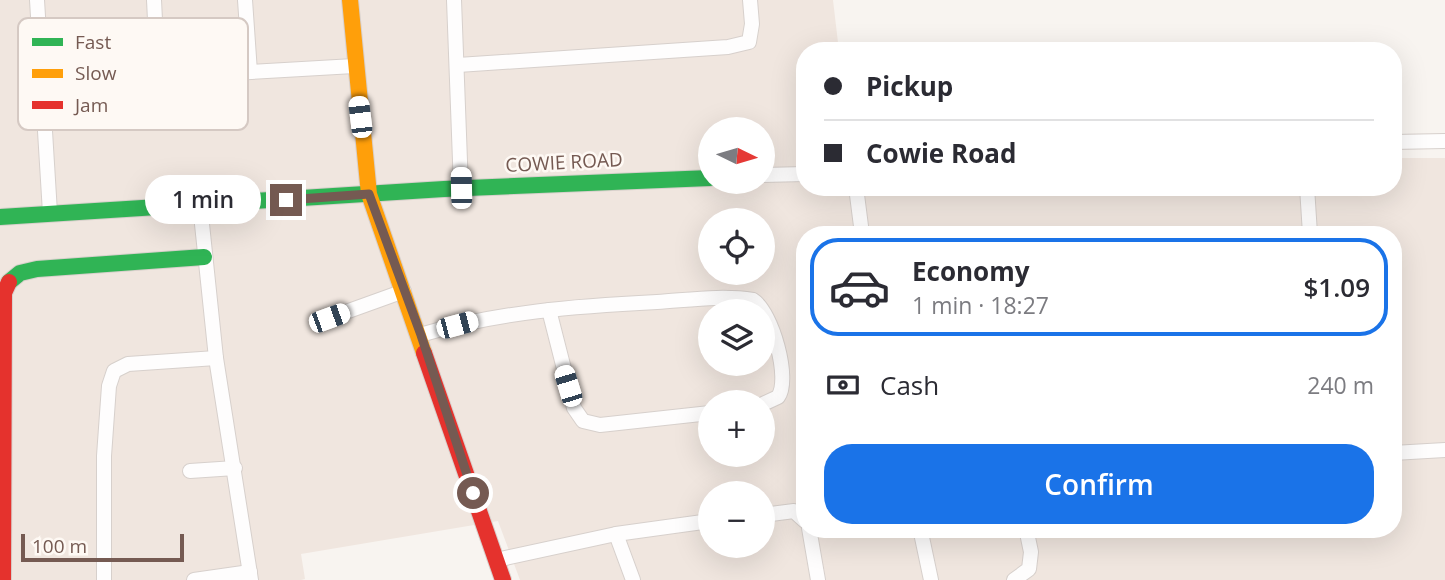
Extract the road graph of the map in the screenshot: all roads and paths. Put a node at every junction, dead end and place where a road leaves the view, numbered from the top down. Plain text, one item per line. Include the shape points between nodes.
1 (37, 0) edge
2 (154, 0) edge
3 (245, 0) edge
4 (349, 0) edge
5 (454, 0) edge
6 (750, 0) edge
7 (38, 18) edge
8 (155, 18) edge
9 (246, 18) edge
10 (248, 43) edge
11 (458, 65) junction
12 (354, 66) junction
13 (250, 72) joint
14 (45, 130) edge
15 (1445, 141) edge
16 (1402, 142) edge
17 (796, 174) edge
18 (775, 175) edge
19 (698, 178) edge
20 (461, 188) junction
21 (369, 194) junction
22 (857, 196) edge
23 (1308, 196) edge
24 (200, 205) junction
25 (50, 213) junction
26 (0, 216) edge
27 (861, 226) edge
28 (1309, 226) edge
29 (204, 257) junction
30 (404, 291) junction
31 (549, 310) junction
32 (329, 318) dead end
33 (421, 335) junction
34 (216, 358) junction
35 (775, 398) edge
36 (698, 414) edge
37 (1445, 450) edge
38 (1402, 452) edge
39 (235, 468) junction
40 (190, 471) dead end
41 (775, 513) edge
42 (796, 513) edge
43 (698, 524) edge
44 (616, 534) junction
45 (811, 538) edge
46 (922, 538) edge
47 (1028, 538) edge
48 (496, 560) junction
49 (251, 576) edge
50 (3, 580) edge
51 (104, 580) edge
52 (194, 580) edge
53 (503, 580) edge
54 (633, 580) edge
55 (818, 580) edge
56 (931, 580) edge
57 (1014, 580) edge

1 - 7 street
2 - 8 street
3 - 9 street
4 - 12 street
5 - 11 street
6 - 11 street via 749,42 729,47
10 - 13 street
11 - 20 street
12 - 13 street
12 - 21 street
14 - 25 street
15 - 16 street
17 - 18 street
19 - 20 street, COWIE ROAD
20 - 21 street, COWIE ROAD
21 - 24 street, COWIE ROAD
21 - 30 street
22 - 27 street
23 - 28 street
24 - 25 street, COWIE ROAD
24 - 29 street
25 - 26 street, COWIE ROAD
29 - 34 street
29 - 50 street via 37,270 16,274 8,281 4,293
30 - 32 street
30 - 33 street
31 - 33 street via 480,318
31 - 35 street via 753,300 770,321 783,383
31 - 36 street via 574,408 583,421 600,425
33 - 48 street
34 - 39 street
34 - 51 street via 128,364 119,366 111,376 104,456
37 - 38 street
39 - 40 street
39 - 49 street
41 - 42 street
43 - 44 street
44 - 48 street
44 - 54 street
45 - 55 street
46 - 56 street
47 - 57 street via 1029,569
48 - 53 street
49 - 52 street

